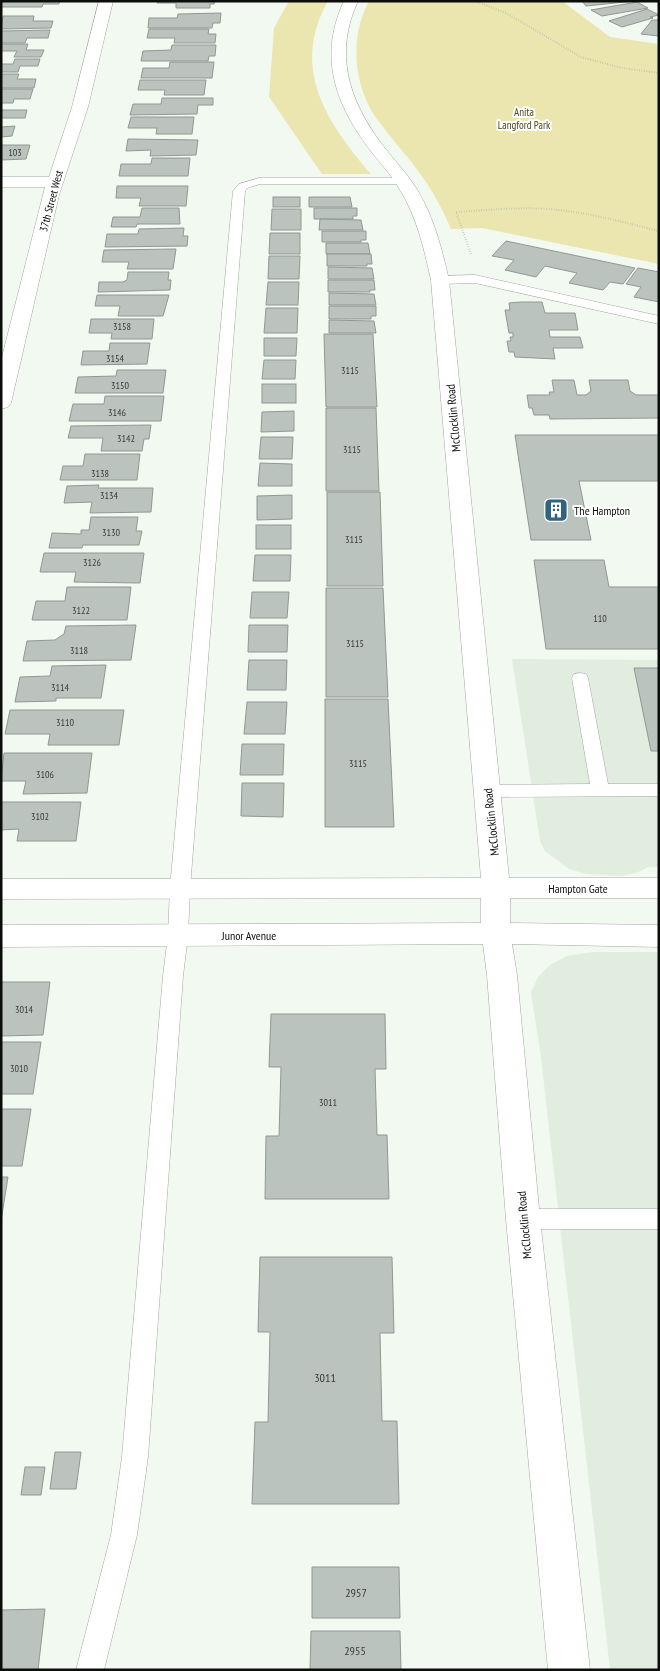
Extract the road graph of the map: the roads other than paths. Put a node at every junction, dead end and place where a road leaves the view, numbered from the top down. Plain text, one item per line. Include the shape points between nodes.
1 (106, 1) edge
2 (351, 1) edge
3 (1, 182) edge
4 (55, 182) junction
5 (404, 182) junction
6 (440, 280) junction
7 (659, 320) edge
8 (10, 335) edge
9 (1, 403) edge
10 (580, 678) dead end
11 (600, 790) junction
12 (659, 790) edge
13 (488, 792) junction
14 (180, 888) junction
15 (496, 888) junction
16 (659, 888) edge
17 (1, 889) edge
18 (496, 933) junction
19 (178, 935) junction
20 (1, 936) edge
21 (659, 936) edge
22 (522, 1218) junction
23 (659, 1218) edge
24 (90, 1670) edge
25 (569, 1670) edge

1 - 4 street, 37th Street West via 80,107
2 - 5 street, McClocklin Road via 338,35 341,80 356,118
3 - 4 street
4 - 8 street, 37th Street West
5 - 6 street, McClocklin Road via 432,244
5 - 14 lane via 260,181 243,186 239,191
6 - 7 lane via 475,279
6 - 13 street, McClocklin Road
8 - 9 street, 37th Street West
10 - 11 lane
11 - 12 lane
11 - 13 lane
13 - 15 street, McClocklin Road
14 - 15 street
14 - 17 street
14 - 19 lane
15 - 16 street, Hampton Gate
15 - 18 street, McClocklin Road
18 - 19 street, Junor Avenue
18 - 21 street
18 - 22 street, McClocklin Road
19 - 20 street, Junor Avenue
19 - 24 lane via 135,1457 124,1535
22 - 23 lane
22 - 25 street, McClocklin Road

